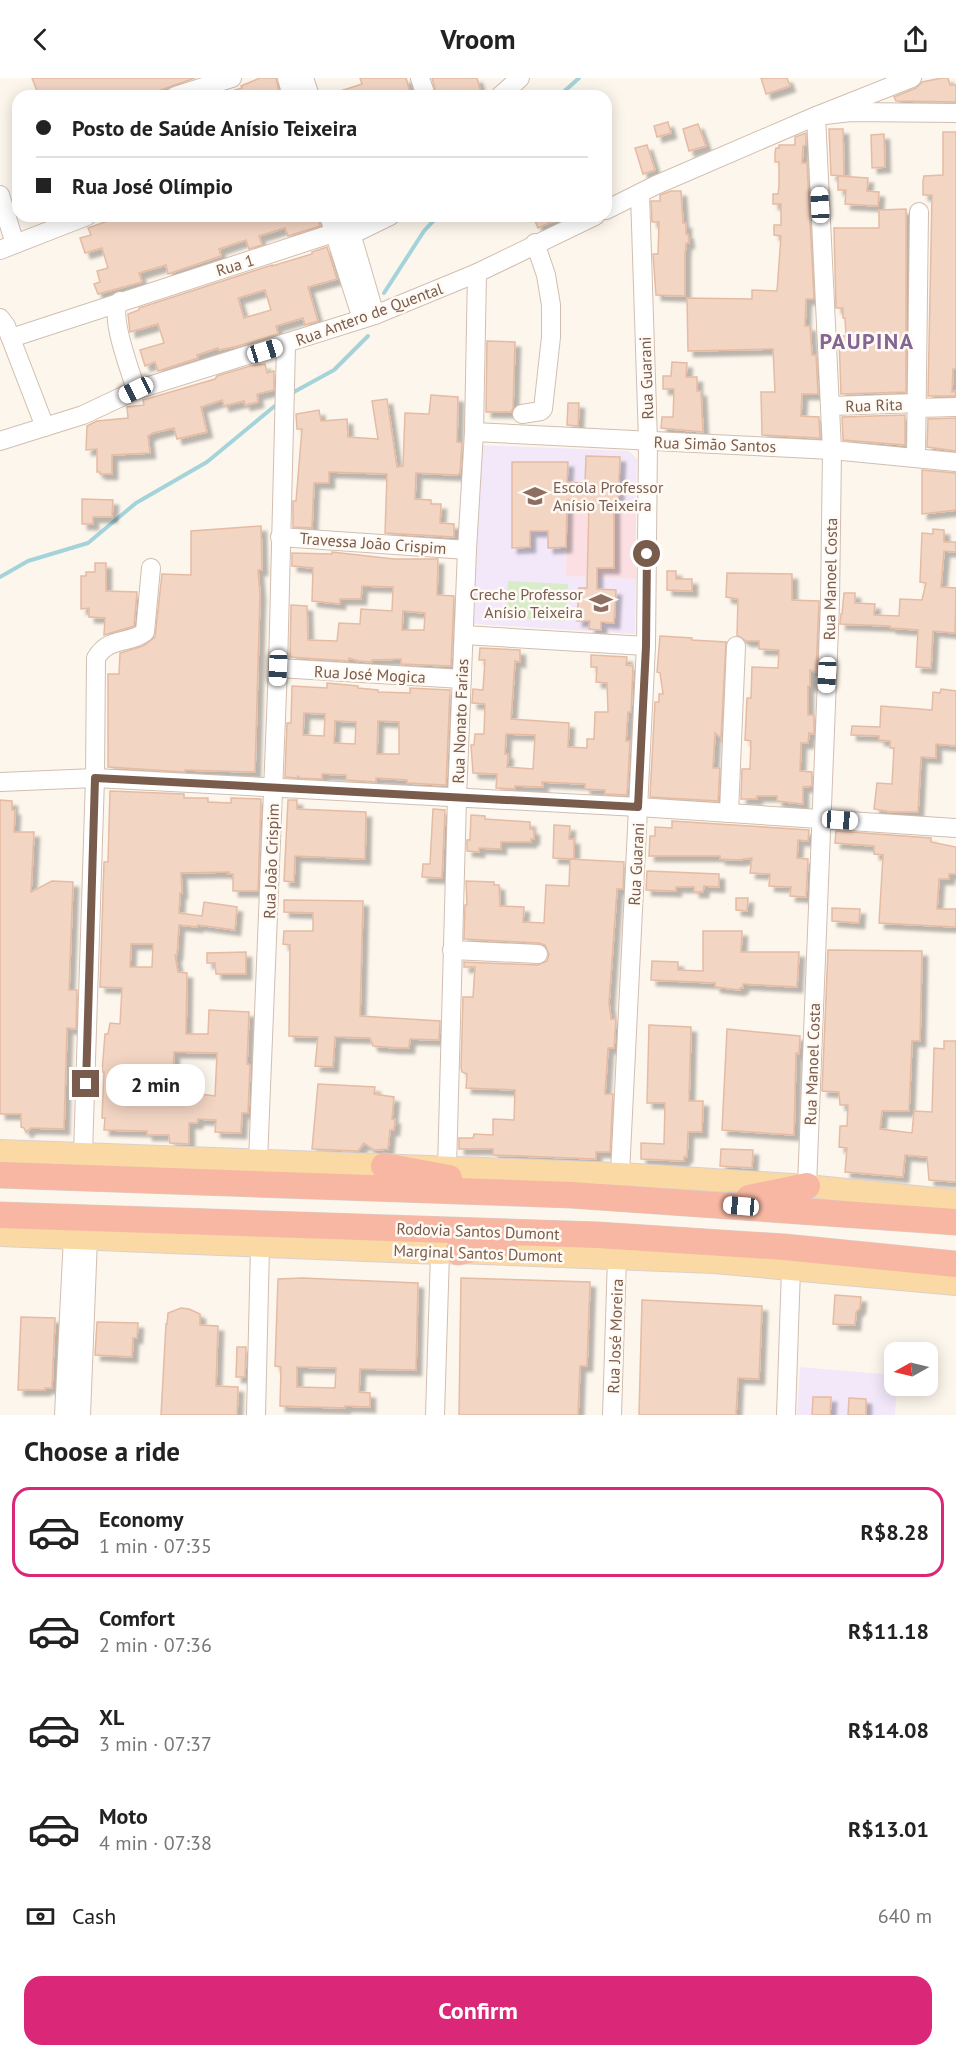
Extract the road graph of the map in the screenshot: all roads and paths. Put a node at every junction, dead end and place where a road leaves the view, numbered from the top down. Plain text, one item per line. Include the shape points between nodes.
1 (232, 78) edge
2 (520, 78) edge
3 (912, 78) edge
4 (194, 90) edge
5 (507, 90) edge
6 (956, 113) edge
7 (816, 116) junction
8 (640, 194) junction
9 (0, 195) edge
10 (612, 207) edge
11 (919, 212) dead end
12 (71, 222) edge
13 (372, 222) edge
14 (581, 222) edge
15 (344, 231) edge
16 (535, 243) junction
17 (8, 247) edge
18 (477, 273) junction
19 (120, 301) junction
20 (369, 317) junction
21 (0, 318) edge
22 (10, 338) junction
23 (286, 345) junction
24 (136, 390) junction
25 (831, 406) junction
26 (917, 406) junction
27 (956, 408) edge
28 (522, 414) dead end
29 (45, 427) junction
30 (474, 432) junction
31 (0, 441) edge
32 (648, 441) junction
33 (832, 450) junction
34 (916, 457) junction
35 (956, 462) edge
36 (280, 537) junction
37 (467, 550) junction
38 (151, 568) dead end
39 (464, 635) junction
40 (646, 646) junction
41 (736, 646) dead end
42 (278, 668) junction
43 (462, 679) junction
44 (95, 778) junction
45 (0, 782) edge
46 (274, 788) junction
47 (457, 798) junction
48 (638, 807) junction
49 (729, 813) junction
50 (821, 818) junction
51 (956, 828) edge
52 (452, 950) junction
53 (538, 954) dead end
54 (0, 1151) edge
55 (83, 1154) junction
56 (258, 1161) junction
57 (384, 1166) junction
58 (447, 1169) junction
59 (620, 1174) junction
60 (0, 1175) edge
61 (807, 1186) junction
62 (571, 1195) junction
63 (956, 1201) edge
64 (717, 1204) junction
65 (0, 1215) edge
66 (956, 1222) edge
67 (0, 1235) edge
68 (598, 1235) junction
69 (81, 1238) junction
70 (260, 1246) junction
71 (449, 1252) junction
72 (617, 1257) junction
73 (956, 1264) edge
74 (792, 1269) junction
75 (956, 1284) edge
76 (76, 1348) junction
77 (64, 1415) edge
78 (81, 1415) edge
79 (256, 1415) edge
80 (435, 1415) edge
81 (612, 1415) edge
82 (786, 1415) edge

1 - 4 street
2 - 5 street
3 - 7 street
6 - 7 street via 851,112
7 - 8 street
7 - 25 street, Rua Manoel Costa
8 - 10 street
8 - 32 street, Rua Guarani
9 - 17 street
11 - 26 street
12 - 17 street
13 - 15 street, Rua 1
14 - 16 street, Rua Antero de Quental
15 - 19 street, Rua 1
15 - 20 street
16 - 18 street, Rua Antero de Quental
16 - 28 street via 549,290 551,337 543,409
18 - 20 street, Rua Antero de Quental
18 - 30 street, Rua Nonato Farias
19 - 22 street, Rua 1
19 - 24 street via 116,307 118,328
20 - 23 street, Rua Antero de Quental
21 - 22 street
22 - 29 street
23 - 24 street, Rua Antero de Quental
23 - 36 street, Rua João Crispim
24 - 29 street, Rua Antero de Quental via 83,415
25 - 26 street, Rua Rita
25 - 33 street, Rua Manoel Costa
26 - 27 street, Rua Rita
26 - 34 street
29 - 31 street, Rua Antero de Quental
30 - 32 street, Rua Simão Santos
30 - 37 street, Rua Nonato Farias
32 - 33 street, Rua Simão Santos
32 - 40 street, Rua Guarani
33 - 34 street, Rua Simão Santos
33 - 50 street, Rua Manoel Costa
34 - 35 street, Rua Simão Santos
36 - 37 street, Travessa João Crispim
36 - 42 street, Rua João Crispim
37 - 39 street, Rua Nonato Farias
38 - 44 street via 145,632 112,643 96,658
39 - 40 street
39 - 43 street, Rua Nonato Farias
40 - 48 street, Rua Guarani
41 - 49 street
42 - 43 street, Rua José Mogica
42 - 46 street, Rua João Crispim
43 - 47 street, Rua Nonato Farias
44 - 45 street
44 - 46 street
44 - 55 street
46 - 47 street
46 - 56 street, Rua João Crispim
47 - 48 street
47 - 52 street, Rua Nonato Farias
48 - 49 street
48 - 59 street, Rua Guarani
49 - 50 street
50 - 51 street
50 - 61 street, Rua Manoel Costa
52 - 53 street
52 - 58 street, Rua Nonato Farias
54 - 55 main road
55 - 56 main road
56 - 57 main road
57 - 58 main road
57 - 62 highway
58 - 59 main road
59 - 61 main road
60 - 62 highway
61 - 63 main road
61 - 64 highway
62 - 64 highway
64 - 66 highway
65 - 68 highway, Rodovia Santos Dumont
67 - 69 main road, Marginal Santos Dumont
68 - 71 highway
68 - 73 highway, Rodovia Santos Dumont via 784,1247
69 - 70 main road, Marginal Santos Dumont
69 - 76 street
70 - 71 main road, Marginal Santos Dumont
70 - 79 street
71 - 72 main road, Marginal Santos Dumont
71 - 80 street
72 - 74 main road, Marginal Santos Dumont
72 - 81 street, Rua José Moreira
74 - 75 main road, Marginal Santos Dumont
74 - 82 street
76 - 77 street
76 - 78 street

